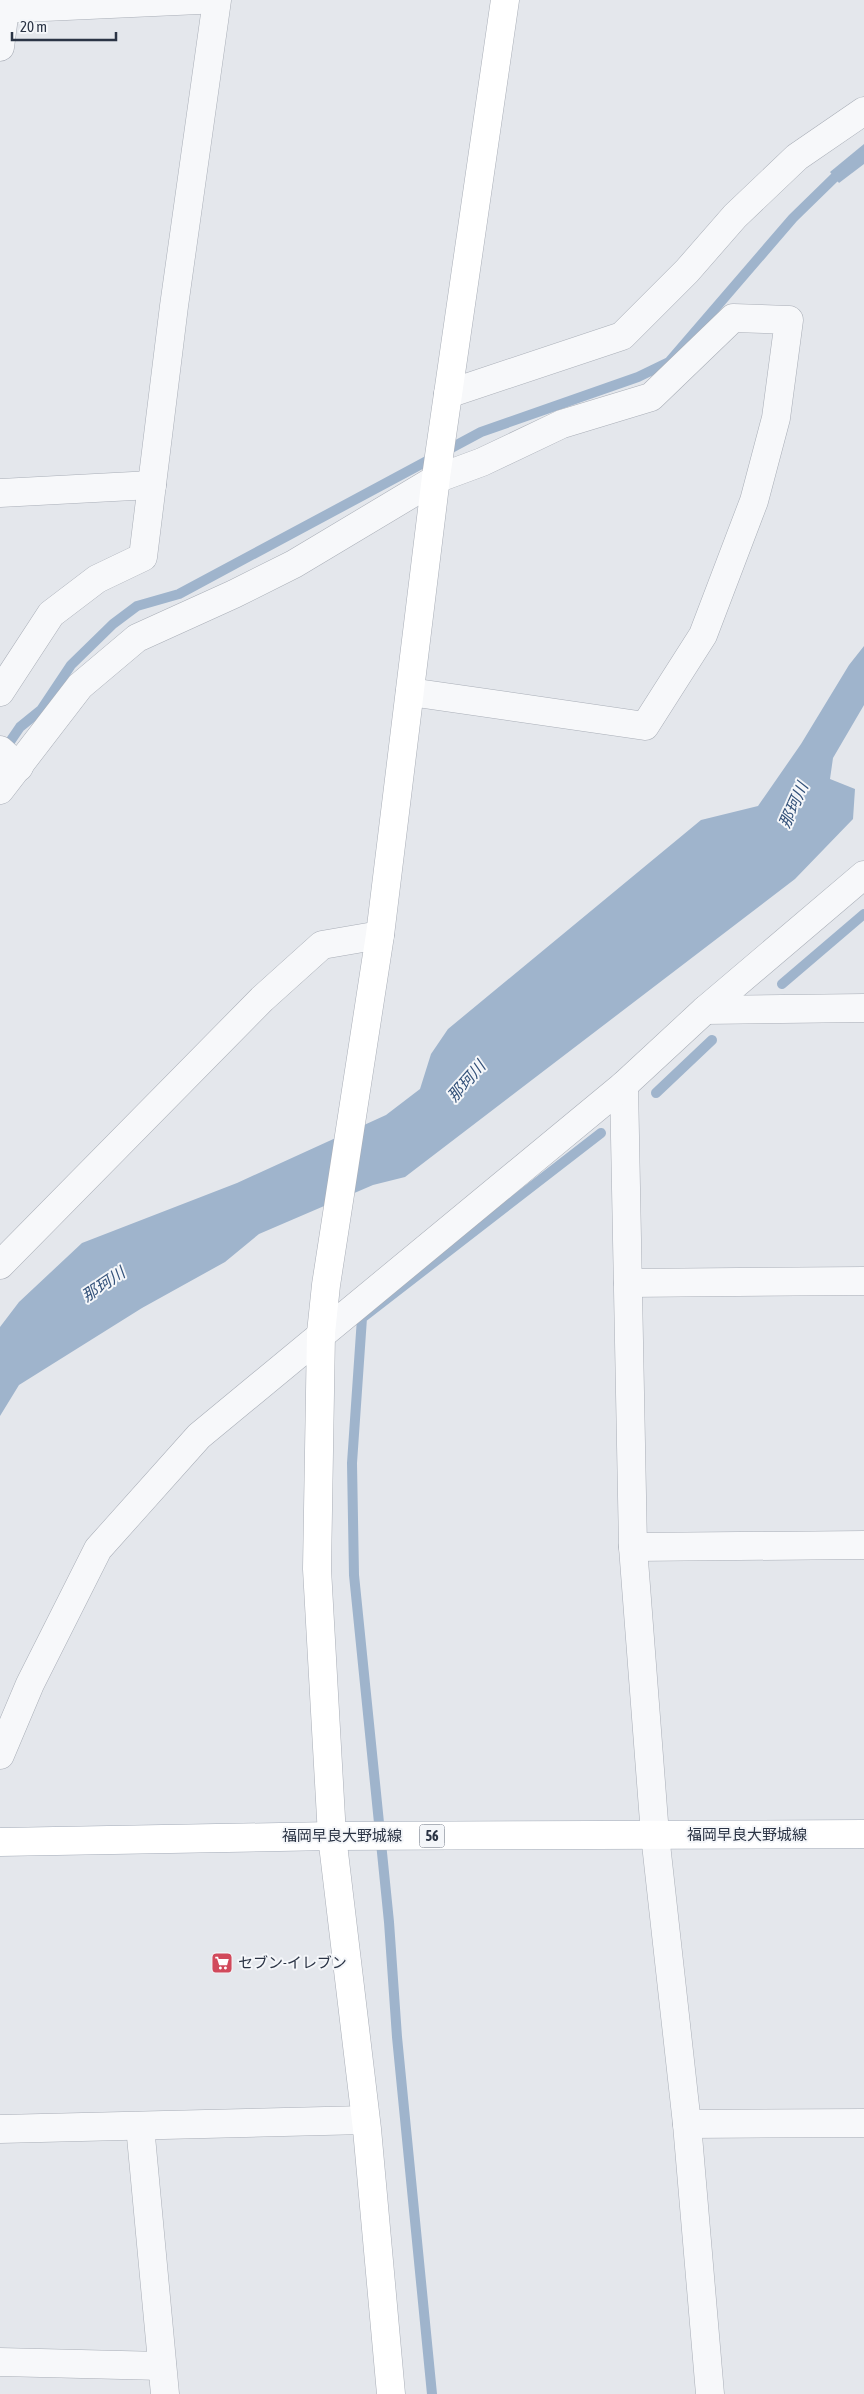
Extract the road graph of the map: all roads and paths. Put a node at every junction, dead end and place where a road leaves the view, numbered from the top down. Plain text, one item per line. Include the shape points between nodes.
1 (199, 0) edge
2 (217, 0) edge
3 (505, 0) edge
4 (2, 9) edge
5 (0, 47) edge
6 (864, 111) edge
7 (448, 394) junction
8 (436, 478) junction
9 (152, 485) junction
10 (0, 493) edge
11 (0, 692) edge
12 (410, 692) junction
13 (10, 759) edge
14 (0, 790) edge
15 (864, 875) edge
16 (380, 934) junction
17 (864, 1008) edge
18 (705, 1010) junction
19 (624, 1085) junction
20 (0, 1265) edge
21 (864, 1281) edge
22 (628, 1283) junction
23 (321, 1333) junction
24 (864, 1545) edge
25 (633, 1547) junction
26 (0, 1755) edge
27 (864, 1834) edge
28 (655, 1835) junction
29 (332, 1836) junction
30 (0, 1842) edge
31 (365, 2120) junction
32 (864, 2123) edge
33 (687, 2124) junction
34 (140, 2126) junction
35 (0, 2129) edge
36 (0, 2362) edge
37 (162, 2366) junction
38 (165, 2394) edge
39 (392, 2394) edge
40 (710, 2394) edge

1 - 4 street
2 - 9 street
3 - 7 street
4 - 5 street
6 - 7 street via 797,157 735,216 687,271 622,336
7 - 8 street
8 - 12 street
8 - 12 street via 482,462 562,424 651,397 733,318 789,320 776,418 750,510 703,635 645,726
8 - 13 street via 294,564 137,638 80,686
9 - 10 street
9 - 11 street via 143,557 97,580 51,614
12 - 16 street
13 - 14 street
15 - 18 street
16 - 20 street via 322,946 262,999
16 - 23 street
17 - 18 street
18 - 19 street
19 - 22 street
19 - 23 street
21 - 22 street
22 - 25 street
23 - 26 street via 199,1436 98,1549 30,1684
23 - 29 street via 317,1569
24 - 25 street
25 - 28 street
27 - 28 street, 福岡早良大野城線 / 56
28 - 29 street, 福岡早良大野城線 / 56
28 - 33 street
29 - 30 street, 福岡早良大野城線 / 56
29 - 31 street
31 - 34 street
31 - 39 street
32 - 33 street
33 - 40 street
34 - 35 street
34 - 37 street
36 - 37 street
37 - 38 street

